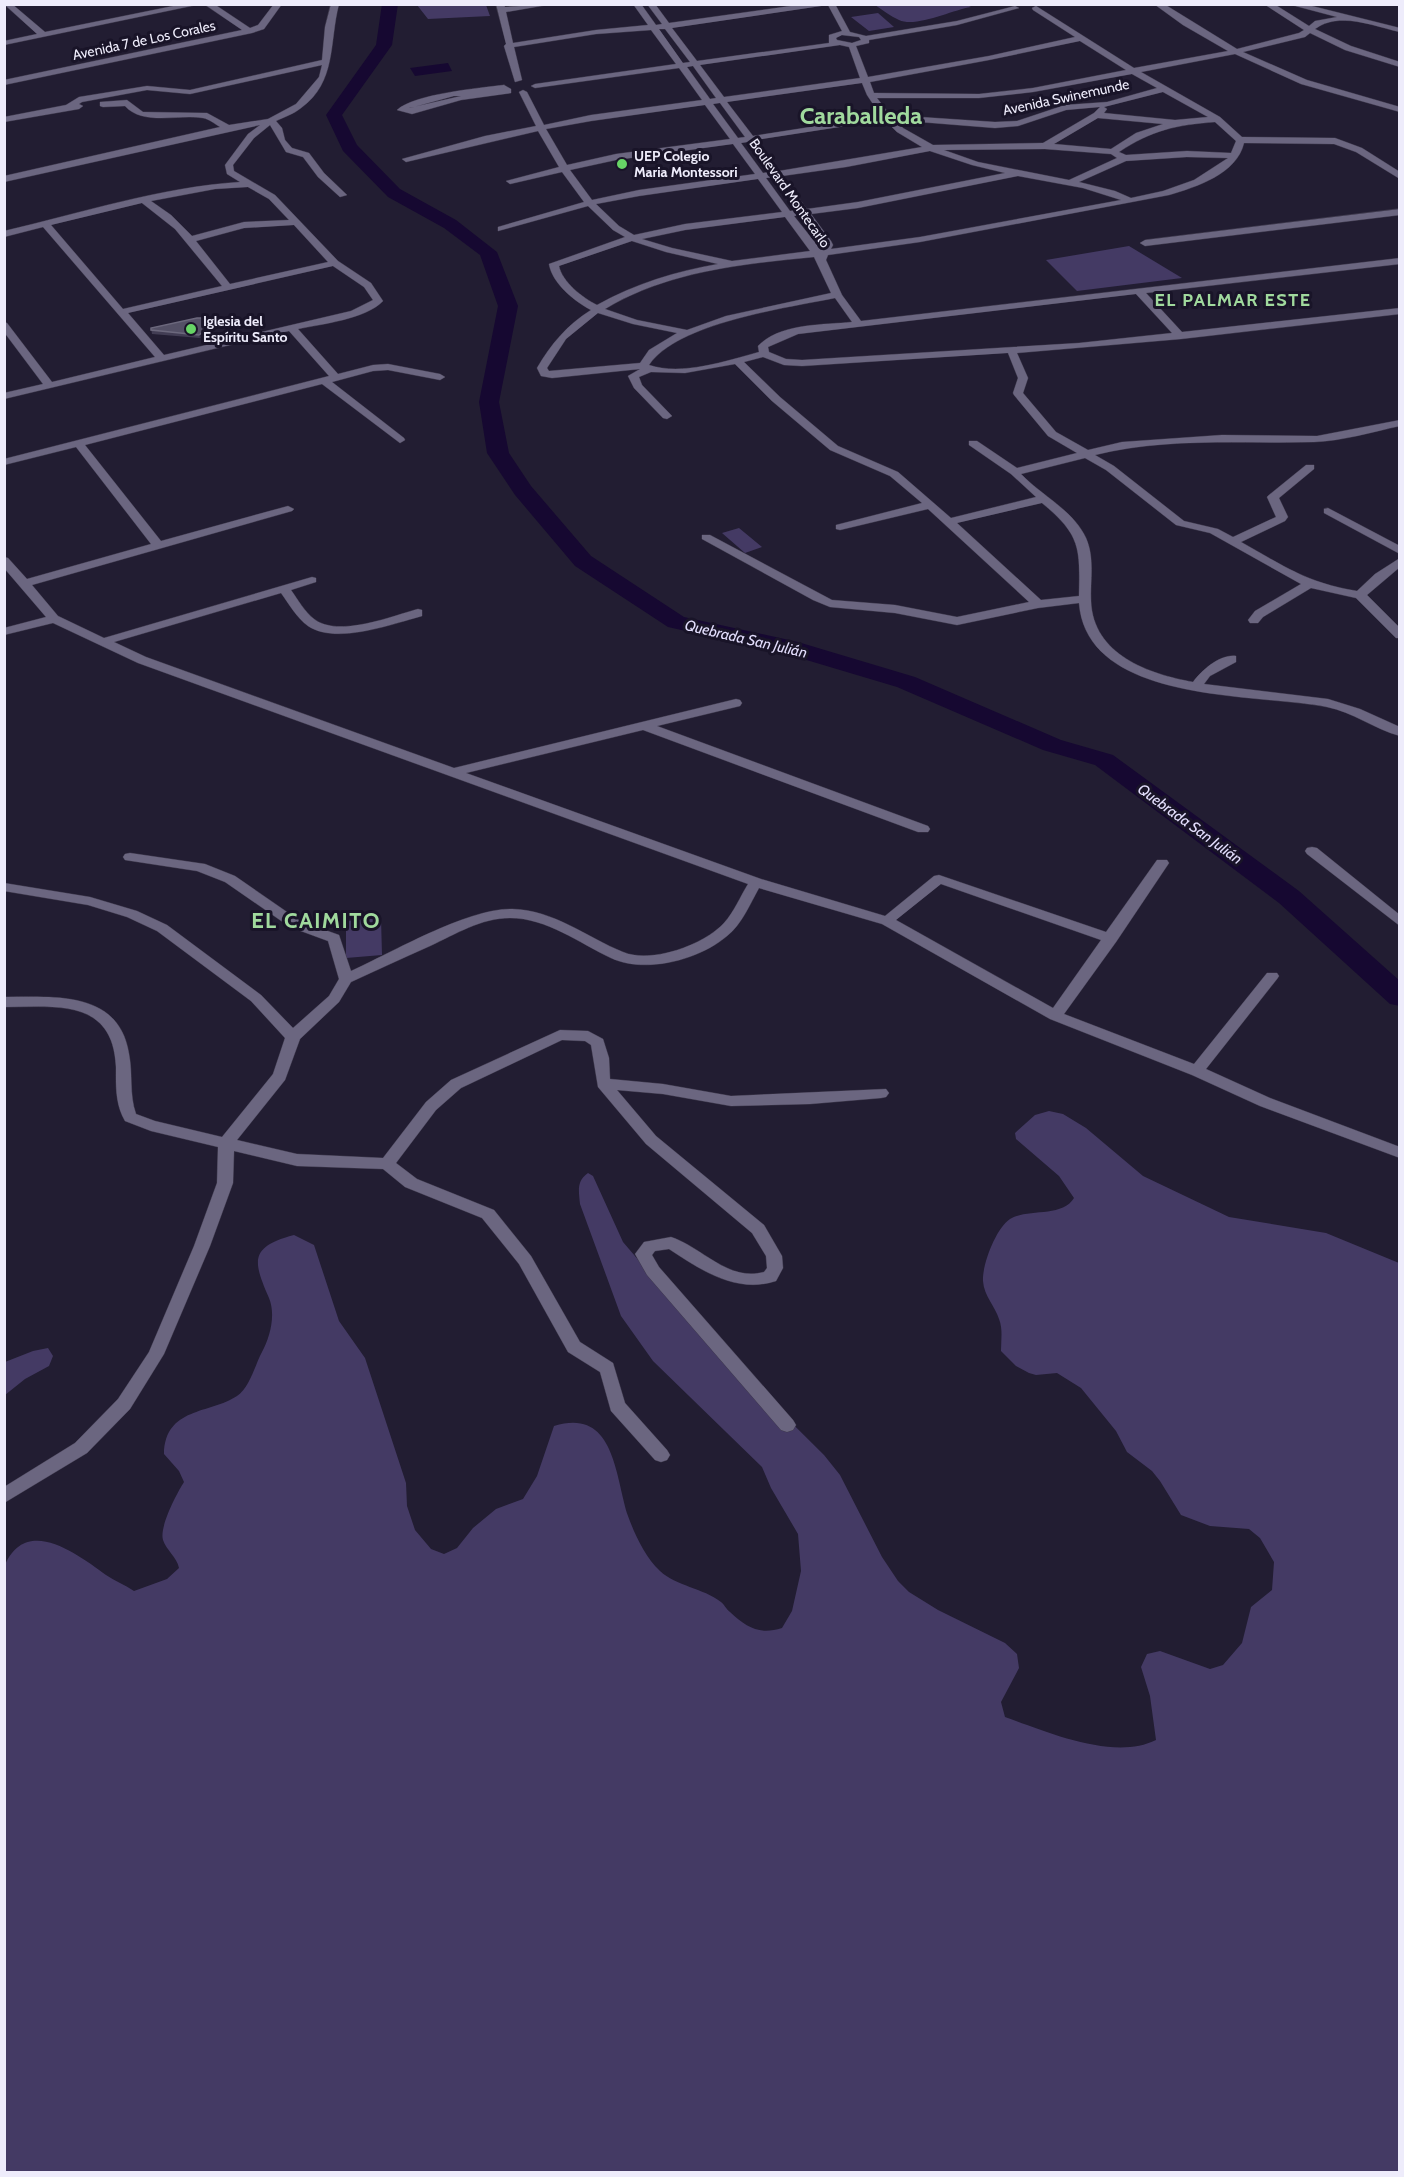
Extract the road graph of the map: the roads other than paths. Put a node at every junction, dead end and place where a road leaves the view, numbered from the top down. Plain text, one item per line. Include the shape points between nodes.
1 (21, 4) edge
2 (196, 4) edge
3 (208, 4) edge
4 (278, 4) edge
5 (335, 4) edge
6 (549, 4) edge
7 (637, 4) edge
8 (651, 4) edge
9 (825, 4) edge
10 (831, 4) edge
11 (1158, 4) edge
12 (1268, 4) edge
13 (1292, 4) edge
14 (9, 6) edge
15 (501, 7) edge
16 (1023, 7) edge
17 (1345, 18) junction
18 (667, 26) junction
19 (654, 27) junction
20 (1308, 29) junction
21 (1400, 30) edge
22 (249, 31) junction
23 (847, 33) junction
24 (43, 35) junction
25 (864, 37) junction
26 (1081, 38) junction
27 (834, 42) junction
28 (4, 43) edge
29 (852, 45) junction
30 (508, 46) junction
31 (1234, 52) junction
32 (327, 60) junction
33 (692, 61) junction
34 (680, 63) junction
35 (1400, 65) edge
36 (1131, 70) junction
37 (518, 80) junction
38 (865, 80) junction
39 (4, 84) edge
40 (533, 84) junction
41 (506, 89) junction
42 (1165, 89) junction
43 (523, 92) junction
44 (871, 95) junction
45 (722, 100) junction
46 (709, 102) junction
47 (1107, 104) junction
48 (69, 107) junction
49 (1400, 110) edge
50 (1098, 115) junction
51 (886, 117) junction
52 (1217, 119) junction
53 (4, 120) edge
54 (270, 121) junction
55 (1175, 123) junction
56 (541, 127) junction
57 (227, 129) junction
58 (750, 138) junction
59 (736, 140) junction
60 (1240, 140) junction
61 (1044, 146) junction
62 (930, 148) junction
63 (1113, 152) junction
64 (1234, 156) junction
65 (1124, 158) junction
66 (406, 159) dead end
67 (565, 167) junction
68 (1018, 173) junction
69 (778, 174) junction
70 (762, 176) junction
71 (1400, 176) edge
72 (4, 179) edge
73 (510, 181) dead end
74 (1070, 183) junction
75 (249, 184) junction
76 (343, 195) dead end
77 (143, 200) junction
78 (1127, 200) junction
79 (589, 203) junction
80 (805, 212) junction
81 (1400, 212) edge
82 (789, 214) junction
83 (296, 222) junction
84 (44, 223) junction
85 (501, 229) dead end
86 (4, 234) edge
87 (632, 238) junction
88 (190, 240) junction
89 (1145, 243) dead end
90 (821, 256) junction
91 (1400, 261) edge
92 (335, 263) junction
93 (734, 264) junction
94 (226, 286) junction
95 (1138, 291) junction
96 (837, 295) junction
97 (596, 310) junction
98 (1394, 311) edge
99 (122, 312) junction
100 (857, 322) junction
101 (1400, 322) edge
102 (4, 325) edge
103 (291, 328) junction
104 (685, 332) junction
105 (1181, 336) junction
106 (1012, 352) junction
107 (764, 354) junction
108 (162, 358) junction
109 (737, 361) junction
110 (646, 367) junction
111 (440, 377) dead end
112 (329, 378) junction
113 (49, 385) junction
114 (4, 396) edge
115 (666, 416) dead end
116 (1400, 423) edge
117 (400, 440) dead end
118 (78, 443) junction
119 (973, 443) dead end
120 (1084, 453) junction
121 (4, 462) edge
122 (1310, 467) dead end
123 (1015, 472) junction
124 (1043, 499) junction
125 (929, 505) junction
126 (288, 509) dead end
127 (1328, 511) dead end
128 (948, 522) junction
129 (840, 527) dead end
130 (706, 537) dead end
131 (1233, 541) junction
132 (158, 545) junction
133 (1400, 551) edge
134 (4, 560) edge
135 (1400, 561) edge
136 (312, 580) dead end
137 (23, 584) junction
138 (1310, 584) junction
139 (284, 588) junction
140 (1360, 595) junction
141 (1086, 599) junction
142 (1038, 604) junction
143 (418, 613) dead end
144 (54, 619) junction
145 (1254, 620) dead end
146 (4, 632) edge
147 (1400, 634) edge
148 (103, 642) junction
149 (1232, 659) dead end
150 (1197, 686) junction
151 (736, 703) dead end
152 (642, 725) junction
153 (1400, 732) edge
154 (454, 772) junction
155 (923, 829) dead end
156 (1312, 851) dead end
157 (130, 857) dead end
158 (1162, 863) dead end
159 (756, 882) junction
160 (4, 887) edge
161 (887, 921) junction
162 (1400, 922) edge
163 (1111, 939) junction
164 (1272, 976) dead end
165 (346, 980) junction
166 (4, 1002) edge
167 (1055, 1016) junction
168 (293, 1037) junction
169 (1197, 1071) junction
170 (603, 1083) junction
171 (881, 1093) dead end
172 (226, 1143) junction
173 (1400, 1153) edge
174 (387, 1164) junction
175 (787, 1425) dead end
176 (661, 1455) dead end
177 (4, 1496) edge

1 - 14 street
2 - 24 street
3 - 22 street
4 - 22 street, Avenida 7 de Los Corales via 261,27
5 - 32 street
6 - 15 street
7 - 19 street, Boulevard Montecarlo
8 - 18 street, Boulevard Montecarlo
9 - 18 street
10 - 23 street
11 - 31 street
12 - 20 street
13 - 17 street
14 - 24 street
15 - 30 street
16 - 25 street via 950,24
16 - 26 street
17 - 20 street
17 - 21 street
18 - 19 street
18 - 33 street, Boulevard Montecarlo
19 - 30 street
19 - 34 street, Boulevard Montecarlo
20 - 31 street via 1302,35
20 - 35 street via 1367,57
22 - 39 street, Avenida 7 de Los Corales
23 - 25 street
23 - 27 street via 835,35
24 - 28 street
25 - 29 street via 863,43
26 - 36 street
26 - 38 street
27 - 29 street
27 - 33 street
29 - 38 street
30 - 37 street
31 - 36 street
31 - 49 street via 1306,84
32 - 48 street via 190,92 147,88 79,100
32 - 54 street via 323,77 299,106
33 - 34 street
33 - 45 street, Boulevard Montecarlo
34 - 40 street
34 - 46 street, Boulevard Montecarlo
36 - 42 street
36 - 44 street via 994,94
37 - 40 street
37 - 41 street via 508,82
38 - 44 street
38 - 45 street
40 - 43 street via 532,90
41 - 41 street via 412,111 401,110 454,94
41 - 43 street
42 - 47 street, Avenida Swinemunde
42 - 52 street
43 - 56 street
44 - 51 street
45 - 46 street
45 - 58 street, Boulevard Montecarlo
46 - 56 street
46 - 59 street, Boulevard Montecarlo
47 - 50 street
47 - 51 street, Avenida Swinemunde via 1065,108 1006,125
48 - 53 street
48 - 57 street via 127,102 141,114 207,116
50 - 55 street
50 - 61 street
51 - 58 street, Avenida Swinemunde
51 - 62 street
52 - 55 street
52 - 60 street
54 - 57 street
54 - 75 street via 251,136 229,165 230,172
54 - 76 street via 290,150 306,155
55 - 63 street via 1139,135
56 - 66 street
56 - 67 street
57 - 72 street
58 - 59 street, Avenida Swinemunde
58 - 69 street, Boulevard Montecarlo
59 - 67 street, Avenida Swinemunde
59 - 70 street, Boulevard Montecarlo
60 - 64 street
60 - 71 street via 1335,141 1359,150
61 - 62 street
61 - 63 street
62 - 68 street
62 - 69 street
63 - 65 street
64 - 65 street
64 - 78 street via 1212,175 1195,182
65 - 74 street
67 - 73 street, Avenida Swinemunde
67 - 79 street
68 - 74 street
68 - 80 street via 904,198
69 - 70 street
69 - 80 street, Boulevard Montecarlo
70 - 79 street
70 - 82 street, Boulevard Montecarlo
74 - 78 street
75 - 77 street via 215,186
75 - 83 street via 273,197
77 - 84 street
77 - 88 street
78 - 90 street
79 - 85 street
79 - 87 street
80 - 82 street
80 - 90 street, Boulevard Montecarlo via 828,245
81 - 89 street
82 - 87 street via 708,223
82 - 90 street, Boulevard Montecarlo
83 - 88 street via 230,228
83 - 92 street
84 - 86 street
84 - 99 street
87 - 93 street via 666,250
87 - 97 street via 554,264 571,292
88 - 94 street
90 - 93 street
90 - 96 street
91 - 95 street
92 - 94 street
92 - 103 street via 368,285 378,301 354,313
93 - 97 street via 659,281
94 - 99 street
95 - 100 street
95 - 105 street
96 - 100 street
96 - 104 street
97 - 104 street
97 - 110 street via 565,336 544,362 542,372 561,375
98 - 101 street
98 - 105 street
99 - 108 street
100 - 107 street via 781,335 763,346
102 - 113 street
103 - 108 street
103 - 112 street
104 - 110 street via 649,355
105 - 106 street
106 - 107 street via 802,363 784,362
106 - 120 street via 1023,378 1018,393 1052,434
107 - 109 street
108 - 113 street
109 - 110 street via 674,371
109 - 125 street via 834,448 894,474
110 - 115 street via 633,376
111 - 112 street via 388,367
112 - 117 street
112 - 118 street
113 - 114 street
116 - 120 street via 1317,439 1142,442
118 - 121 street
118 - 132 street
119 - 123 street
120 - 123 street
120 - 131 street via 1122,477 1174,519
122 - 131 street via 1273,497 1281,519
123 - 124 street
124 - 128 street
124 - 141 street via 1081,538
125 - 128 street
125 - 129 street
126 - 132 street
127 - 133 street
128 - 142 street
130 - 142 street via 830,603 895,609 957,621
131 - 138 street
132 - 137 street
134 - 137 street
135 - 140 street
136 - 139 street
137 - 144 street
138 - 140 street
138 - 145 street
139 - 143 street via 320,629 349,629
139 - 148 street
140 - 147 street
141 - 142 street
141 - 150 street via 1088,624 1108,652 1153,674
144 - 146 street
144 - 148 street
148 - 154 street via 142,660
149 - 150 street via 1206,673
150 - 153 street via 1331,703
151 - 152 street
152 - 154 street
152 - 155 street
154 - 159 street
156 - 162 street
157 - 165 street via 200,867 230,879 294,924 334,938
158 - 163 street
159 - 161 street
159 - 165 street via 730,926 713,939 672,956 624,958 540,918 521,912 501,912 478,918
160 - 168 street via 90,901 162,928 256,998
161 - 163 street via 939,879
161 - 167 street
163 - 167 street
164 - 169 street
165 - 168 street via 334,999
166 - 172 street via 73,1004 106,1017 118,1030 124,1104 130,1117 151,1126
167 - 169 street
168 - 172 street via 280,1076
169 - 173 street via 1265,1102
170 - 171 street via 731,1101
170 - 174 street via 598,1043 588,1036 560,1035 456,1084 420,1119
170 - 175 street via 651,1140 758,1229 774,1256 775,1268 770,1277 742,1280 706,1266 671,1243 650,1246 643,1254 652,1271
172 - 174 street via 297,1160
172 - 177 street via 225,1183 156,1354 124,1404 81,1448
174 - 176 street via 411,1183 488,1214 525,1260 573,1347 607,1368 617,1406

